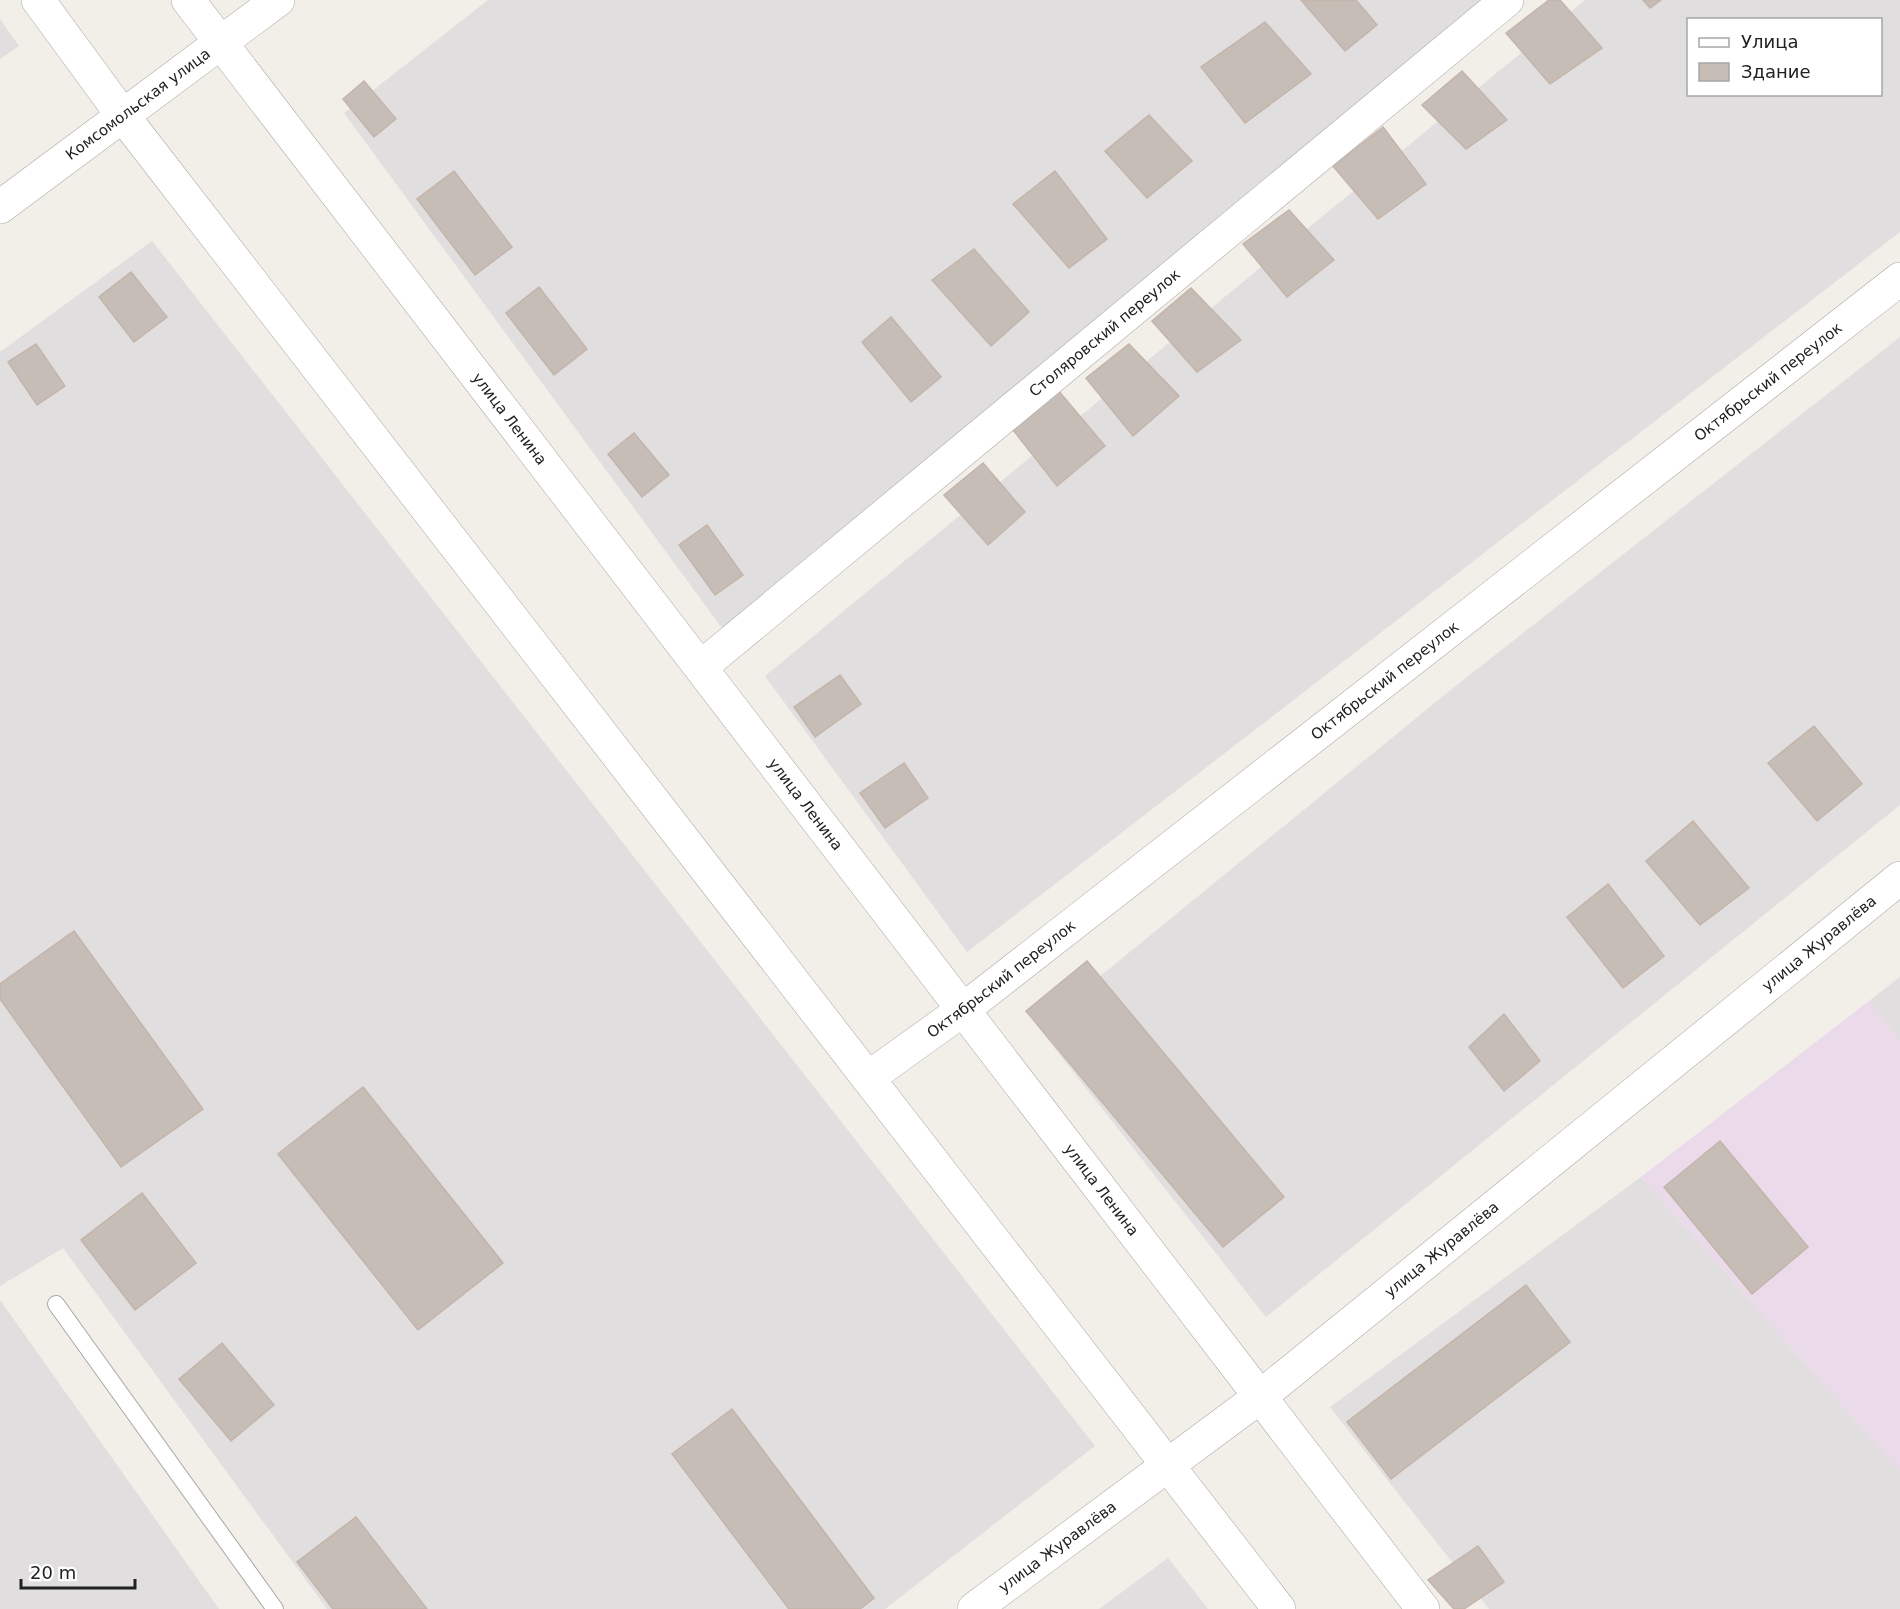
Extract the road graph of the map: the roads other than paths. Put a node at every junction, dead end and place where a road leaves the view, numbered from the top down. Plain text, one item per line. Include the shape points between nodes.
1 (39, 0) edge
2 (188, 0) edge
3 (278, 0) edge
4 (1507, 0) edge
5 (221, 44) junction
6 (123, 116) junction
7 (0, 207) edge
8 (1900, 279) edge
9 (701, 667) junction
10 (1900, 878) edge
11 (964, 1009) junction
12 (868, 1078) junction
13 (56, 1304) dead end
14 (1261, 1396) junction
15 (1167, 1465) junction
16 (275, 1609) edge
17 (974, 1609) edge
18 (1279, 1609) edge
19 (1424, 1609) edge

1 - 6 street
2 - 5 street, улица Ленина
3 - 5 street, Комсомольская улица
4 - 9 street, Столяровский переулок
5 - 6 street, Комсомольская улица
5 - 9 street, улица Ленина
6 - 7 street, Комсомольская улица
6 - 12 street
8 - 11 street, Октябрьский переулок
9 - 11 street, улица Ленина
10 - 14 street, улица Журавлёва
11 - 12 street, Октябрьский переулок
11 - 14 street, улица Ленина
12 - 15 street
13 - 16 lane
14 - 15 street, улица Журавлёва
14 - 19 street, улица Ленина
15 - 17 street, улица Журавлёва
15 - 18 street

